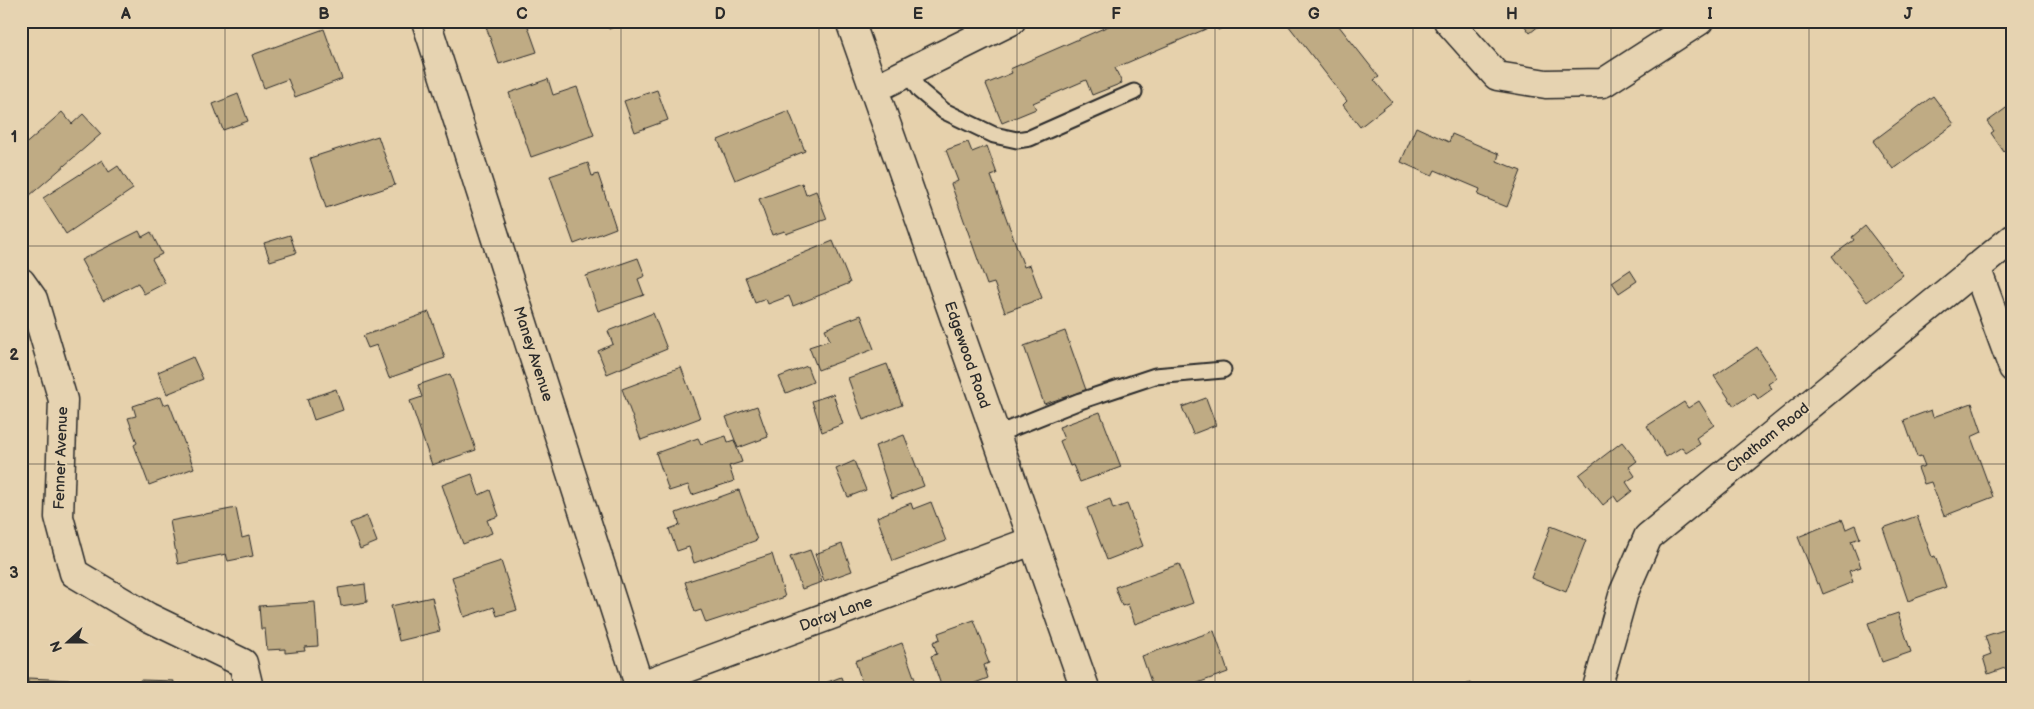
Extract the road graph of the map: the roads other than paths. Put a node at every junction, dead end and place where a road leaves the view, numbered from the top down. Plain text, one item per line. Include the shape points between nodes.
1 (426, 21) edge
2 (850, 21) edge
3 (1011, 21) edge
4 (1448, 21) edge
5 (1699, 21) edge
6 (907, 73) junction
7 (874, 89) junction
8 (1134, 92) dead end
9 (2013, 238) edge
10 (1976, 267) junction
11 (21, 282) edge
12 (2013, 368) edge
13 (1223, 370) dead end
14 (995, 435) junction
15 (1032, 541) junction
16 (639, 687) edge
17 (249, 688) edge
18 (1085, 688) edge
19 (1597, 688) edge

1 - 16 street, Maney Avenue
2 - 7 street, Edgewood Road
3 - 6 street
4 - 5 street via 1497,76 1546,84 1603,83
6 - 7 street
6 - 8 lane via 920,91 944,111 994,135 1017,140 1030,138
7 - 14 street, Edgewood Road
9 - 10 street, Chatham Road
10 - 12 street
10 - 19 street, Chatham Road via 1648,537 1624,592
11 - 17 street, Fenner Avenue via 34,300 63,400 59,517 74,573 148,617 243,663
13 - 14 lane via 1155,376
14 - 15 street, Edgewood Road
15 - 16 street, Darcy Lane
15 - 18 street, Edgewood Road

